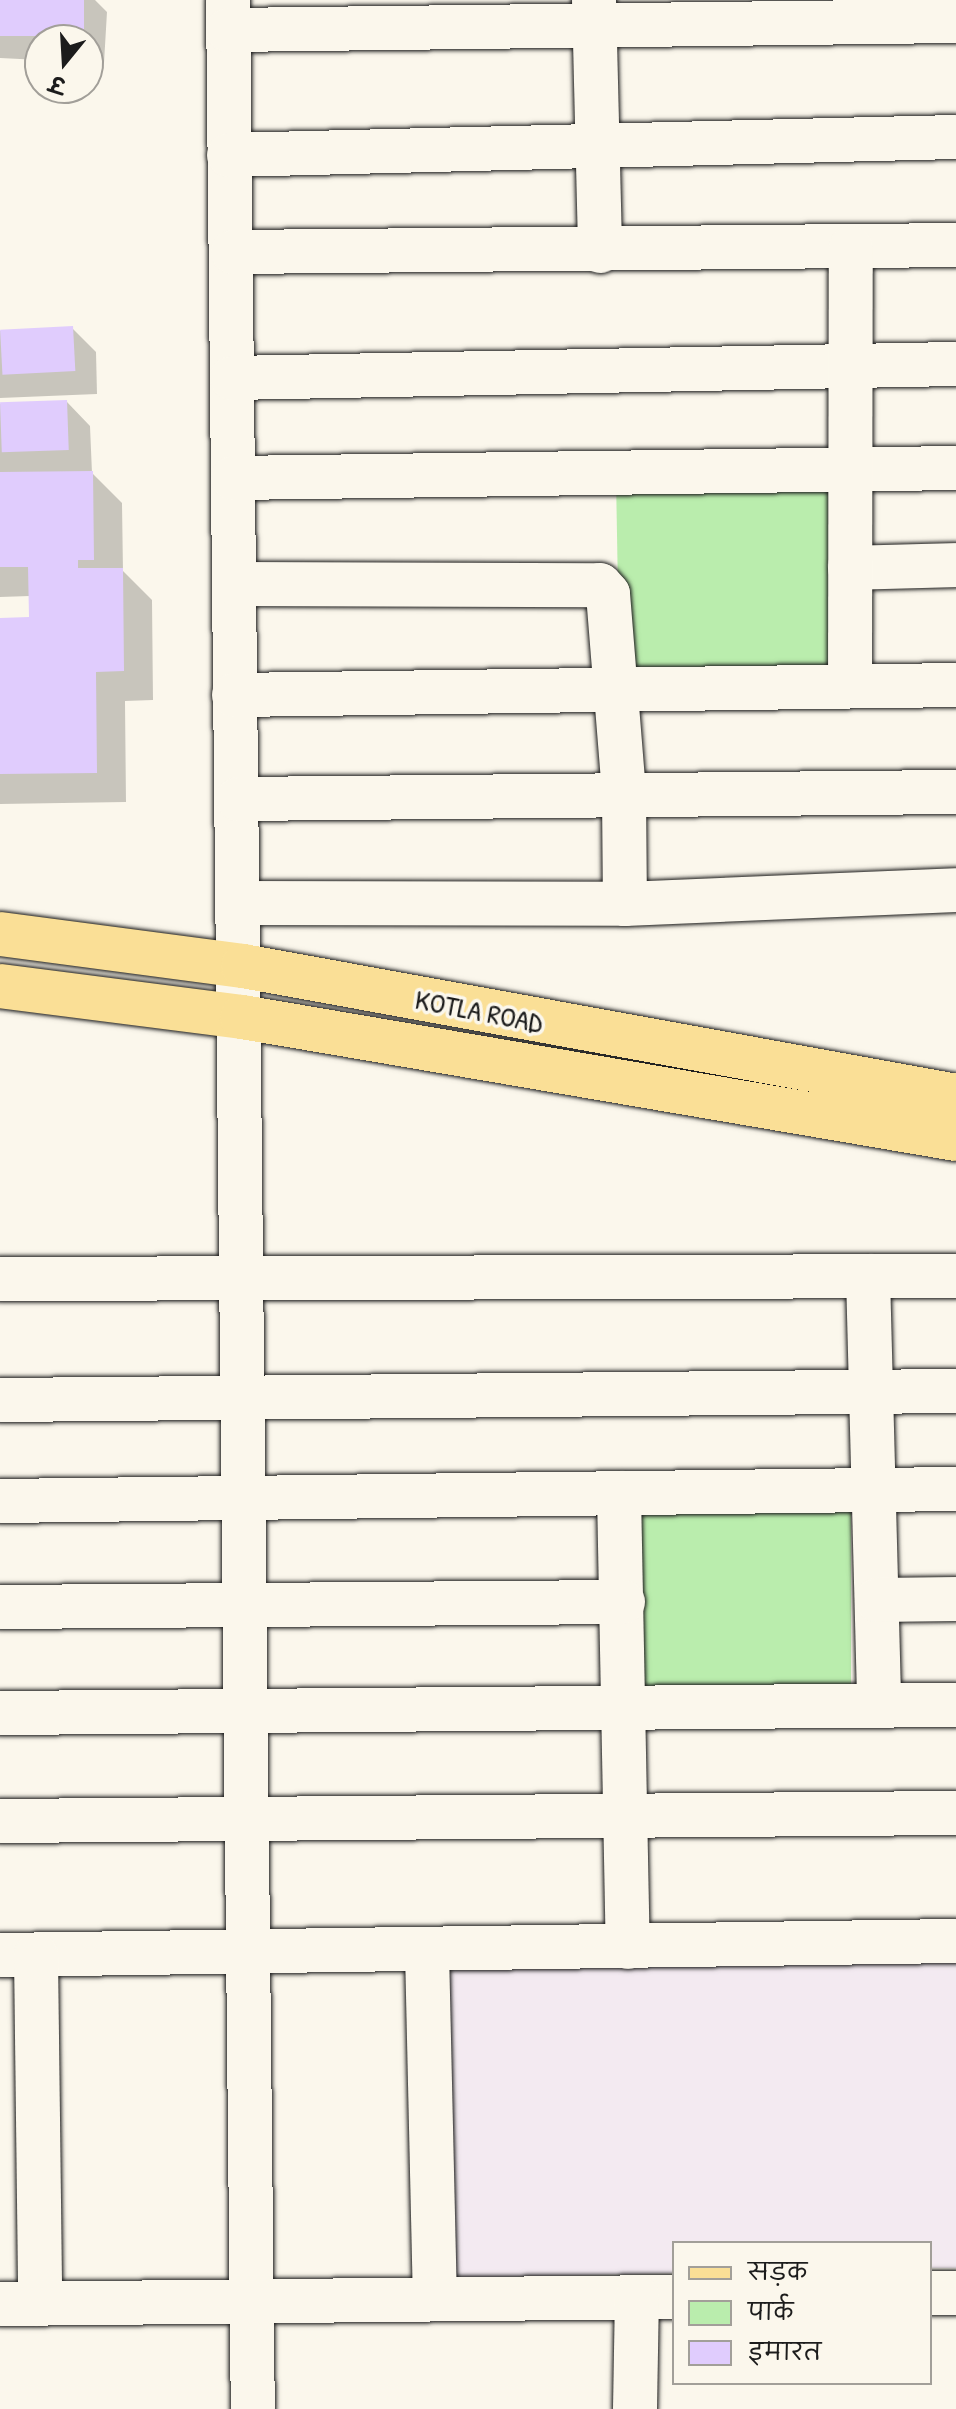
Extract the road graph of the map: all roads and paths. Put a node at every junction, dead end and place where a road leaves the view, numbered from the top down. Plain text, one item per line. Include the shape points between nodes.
1 (854, 11) edge
2 (594, 12) edge
3 (228, 15) edge
4 (956, 21) edge
5 (956, 137) edge
6 (595, 149) junction
7 (229, 155) junction
8 (956, 245) edge
9 (851, 248) junction
10 (600, 251) junction
11 (233, 252) junction
12 (956, 364) edge
13 (849, 366) junction
14 (232, 378) junction
15 (849, 468) junction
16 (956, 468) edge
17 (233, 478) junction
18 (956, 565) edge
19 (850, 568) junction
20 (236, 584) junction
21 (956, 685) edge
22 (850, 686) junction
23 (611, 692) junction
24 (234, 695) junction
25 (956, 792) edge
26 (624, 794) junction
27 (238, 799) junction
28 (956, 890) edge
29 (237, 903) junction
30 (625, 904) junction
31 (0, 934) edge
32 (243, 966) junction
33 (0, 986) edge
34 (242, 1017) junction
35 (956, 1096) edge
36 (956, 1139) edge
37 (868, 1276) junction
38 (956, 1276) edge
39 (241, 1278) junction
40 (0, 1279) edge
41 (956, 1391) edge
42 (871, 1392) junction
43 (243, 1398) junction
44 (0, 1400) edge
45 (956, 1489) edge
46 (874, 1490) junction
47 (619, 1493) junction
48 (243, 1498) junction
49 (0, 1501) edge
50 (956, 1599) edge
51 (877, 1600) junction
52 (623, 1602) junction
53 (244, 1605) junction
54 (0, 1607) edge
55 (956, 1705) edge
56 (879, 1706) junction
57 (625, 1708) junction
58 (246, 1712) junction
59 (0, 1713) edge
60 (956, 1813) edge
61 (626, 1816) junction
62 (247, 1819) junction
63 (0, 1821) edge
64 (956, 1941) edge
65 (628, 1947) junction
66 (427, 1951) junction
67 (18, 1955) edge
68 (248, 1955) junction
69 (932, 2293) edge
70 (956, 2293) edge
71 (655, 2297) edge
72 (435, 2299) junction
73 (252, 2302) junction
74 (20, 2304) edge
75 (253, 2409) edge
76 (635, 2409) edge

1 - 2 street
1 - 4 street
2 - 3 street
2 - 6 street
3 - 7 street
5 - 6 street
6 - 7 street
6 - 10 street
7 - 11 street
8 - 9 street
9 - 10 street
9 - 13 street
10 - 11 street
11 - 14 street
12 - 13 street
13 - 14 street
13 - 15 street
14 - 17 street
15 - 16 street
15 - 17 street
15 - 19 street
17 - 20 street
18 - 19 street
19 - 22 street
20 - 23 street via 595,581 608,594
20 - 24 street
21 - 22 street
22 - 23 street
23 - 24 street
23 - 26 street
24 - 27 street
25 - 26 street
26 - 27 street
26 - 30 street
27 - 29 street
28 - 30 street
29 - 30 street
29 - 32 street
31 - 32 main road, KOTLA ROAD
32 - 34 street
32 - 35 main road, KOTLA ROAD
33 - 34 main road, KOTLA ROAD
34 - 36 main road, KOTLA ROAD
34 - 39 street
37 - 38 street
37 - 39 street
37 - 42 street
39 - 40 street
39 - 43 street
41 - 42 street
42 - 43 street
42 - 46 street
43 - 44 street
43 - 48 street
45 - 46 street
46 - 47 street
46 - 51 street
47 - 48 street
47 - 52 street
48 - 49 street
48 - 53 street
50 - 51 street
51 - 56 street
52 - 53 street
52 - 57 street
53 - 54 street
53 - 58 street
55 - 56 street
56 - 57 street
57 - 58 street
57 - 61 street
58 - 59 street
58 - 62 street
60 - 61 street
61 - 62 street
61 - 65 street
62 - 63 street
62 - 68 street
64 - 65 street
65 - 66 street
66 - 68 street
66 - 72 street
67 - 68 street
67 - 74 street
68 - 73 street
69 - 70 street
71 - 72 street
71 - 76 street
72 - 73 street
73 - 74 street
73 - 75 street

